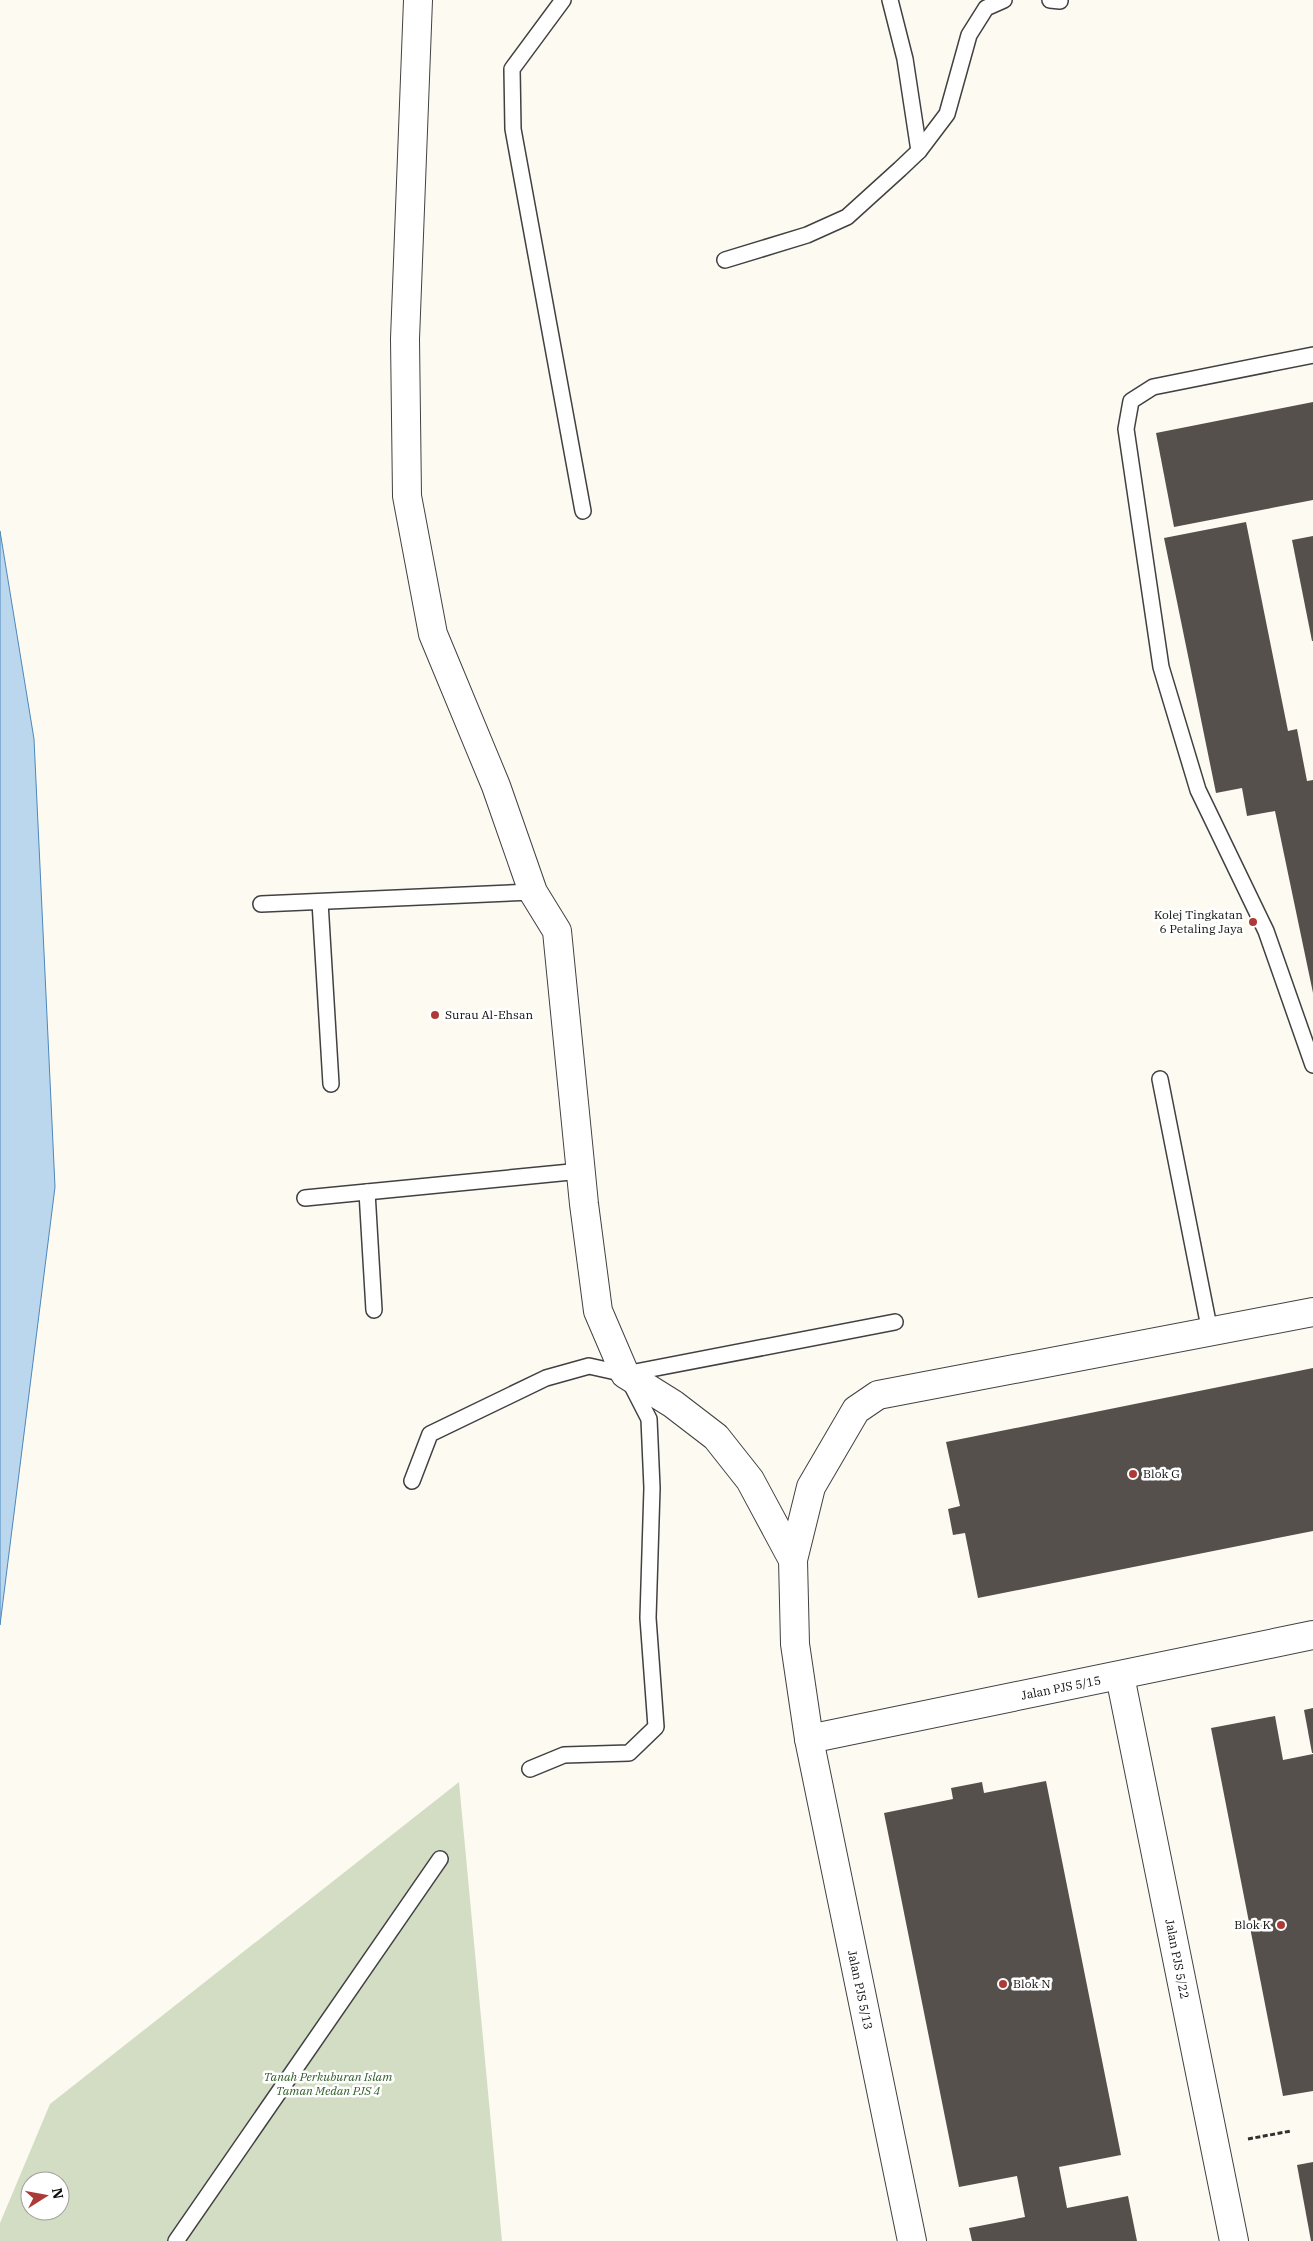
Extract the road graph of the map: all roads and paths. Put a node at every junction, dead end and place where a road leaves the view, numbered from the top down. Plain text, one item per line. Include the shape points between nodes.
1 (418, 0) edge
2 (562, 0) edge
3 (890, 0) edge
4 (1004, 0) edge
5 (919, 151) junction
6 (725, 260) dead end
7 (1313, 355) edge
8 (583, 511) dead end
9 (533, 892) junction
10 (320, 902) junction
11 (261, 904) dead end
12 (1313, 1066) edge
13 (1160, 1079) dead end
14 (331, 1084) dead end
15 (581, 1170) junction
16 (367, 1192) junction
17 (304, 1198) dead end
18 (374, 1310) dead end
19 (1313, 1312) edge
20 (895, 1322) dead end
21 (1210, 1332) junction
22 (626, 1374) junction
23 (412, 1481) dead end
24 (792, 1560) junction
25 (1313, 1635) edge
26 (1120, 1676) junction
27 (809, 1739) junction
28 (530, 1769) dead end
29 (440, 1859) dead end
30 (1291, 2131) dead end
31 (1216, 2146) junction
32 (176, 2241) edge
33 (912, 2241) edge
34 (1234, 2241) edge

1 - 9 street via 405,339 407,496 434,634 496,786
2 - 8 lane via 512,69 513,129
3 - 5 lane via 905,59
4 - 5 lane via 986,8 969,35 947,114
5 - 6 lane via 847,217 807,234
7 - 12 lane via 1153,388 1131,401 1126,429 1161,667 1198,790 1266,931
9 - 10 lane
9 - 15 street via 557,931
10 - 11 lane
10 - 14 lane
13 - 21 lane
15 - 16 lane
15 - 22 street via 598,1311
16 - 17 lane
16 - 18 lane
19 - 21 street
20 - 22 lane
21 - 24 street via 878,1395 856,1410 811,1487
22 - 23 lane via 589,1366 546,1378 430,1434
22 - 24 street via 716,1437 750,1480
22 - 28 lane via 649,1419 652,1488 648,1618 656,1727 629,1753 564,1755
24 - 27 street, Jalan PJS 5/13 via 794,1644
25 - 26 street, Jalan PJS 5/15
26 - 27 street, Jalan PJS 5/15
26 - 31 street, Jalan PJS 5/22
27 - 33 street, Jalan PJS 5/13
29 - 32 lane
30 - 31 path
31 - 34 street, Jalan PJS 5/22

